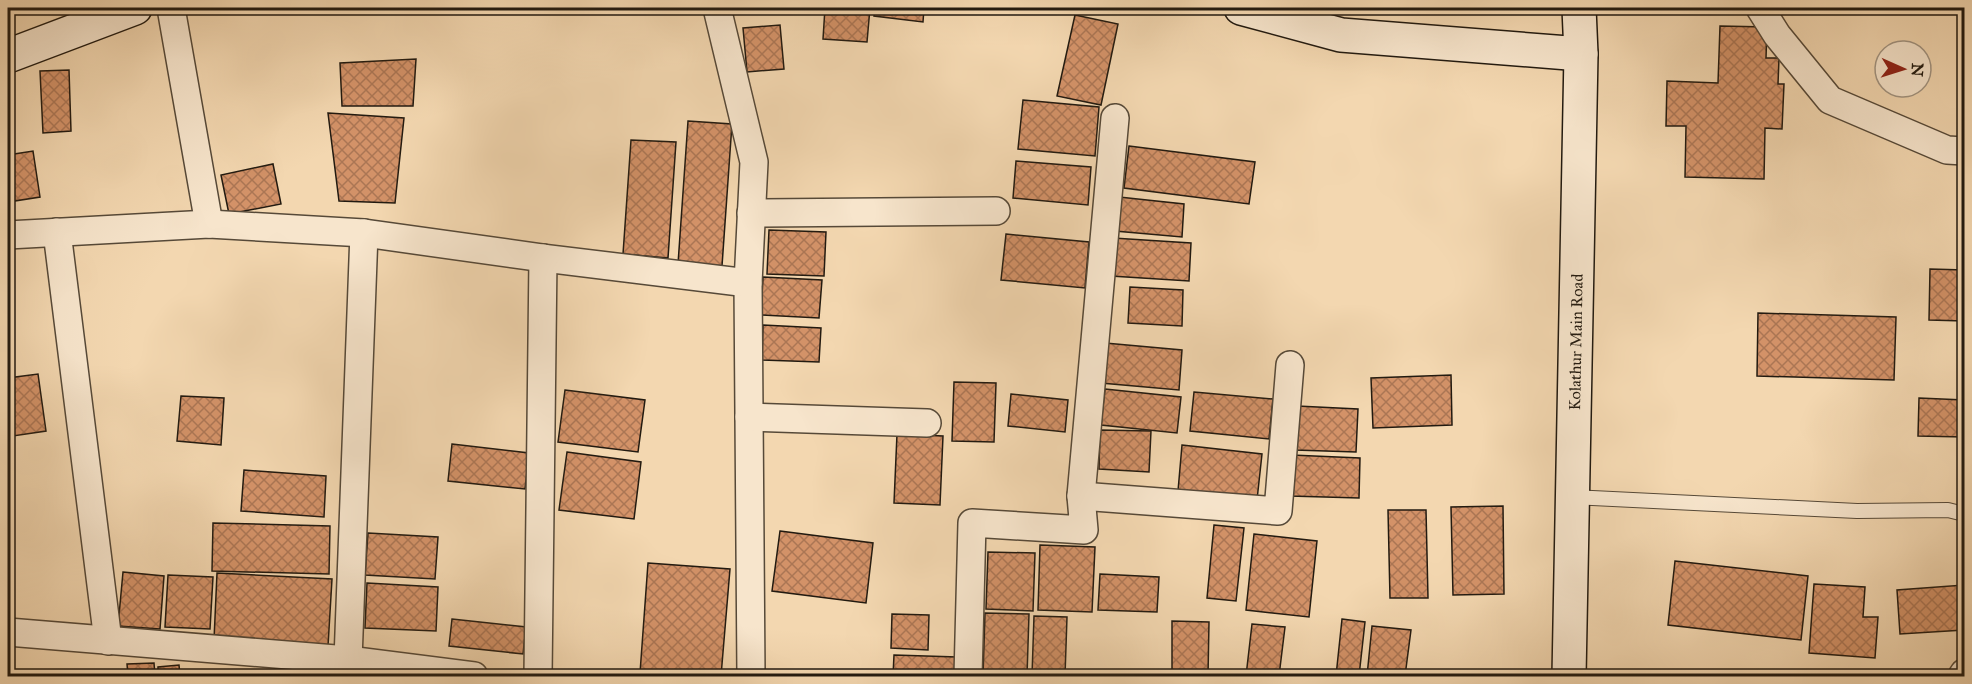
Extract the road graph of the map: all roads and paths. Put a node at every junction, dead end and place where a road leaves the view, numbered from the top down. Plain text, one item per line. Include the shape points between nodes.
1 (135, 8) edge
2 (171, 8) edge
3 (717, 8) edge
4 (1241, 8) edge
5 (1579, 8) edge
6 (1760, 8) edge
7 (1581, 54) junction
8 (8, 56) edge
9 (1115, 118) dead end
10 (1965, 151) edge
11 (996, 211) dead end
12 (751, 213) junction
13 (209, 224) junction
14 (57, 232) junction
15 (364, 232) junction
16 (8, 235) edge
17 (543, 258) junction
18 (748, 283) junction
19 (1290, 365) dead end
20 (749, 417) junction
21 (927, 423) dead end
22 (1081, 496) junction
23 (1572, 497) junction
24 (1965, 514) edge
25 (8, 632) edge
26 (108, 641) junction
27 (348, 660) junction
28 (393, 671) edge
29 (474, 676) edge
30 (538, 676) edge
31 (751, 676) edge
32 (968, 676) edge
33 (1569, 676) edge

1 - 8 street
2 - 13 street
3 - 12 street via 754,162
4 - 7 street via 1341,35
5 - 7 street, Kolathur Main Road
6 - 10 street via 1830,100 1947,150
7 - 23 street, Kolathur Main Road
9 - 22 street
11 - 12 street
12 - 18 street
13 - 14 street
13 - 15 street
14 - 16 street
14 - 26 street
15 - 17 street
15 - 27 street
17 - 18 street
17 - 30 street
18 - 20 street
19 - 22 street via 1278,512
20 - 21 street
20 - 31 street
22 - 32 street via 1084,530 972,523
23 - 24 lane via 1834,510 1948,510
23 - 33 street, Kolathur Main Road
25 - 26 street
26 - 27 street
27 - 28 street
28 - 29 street

